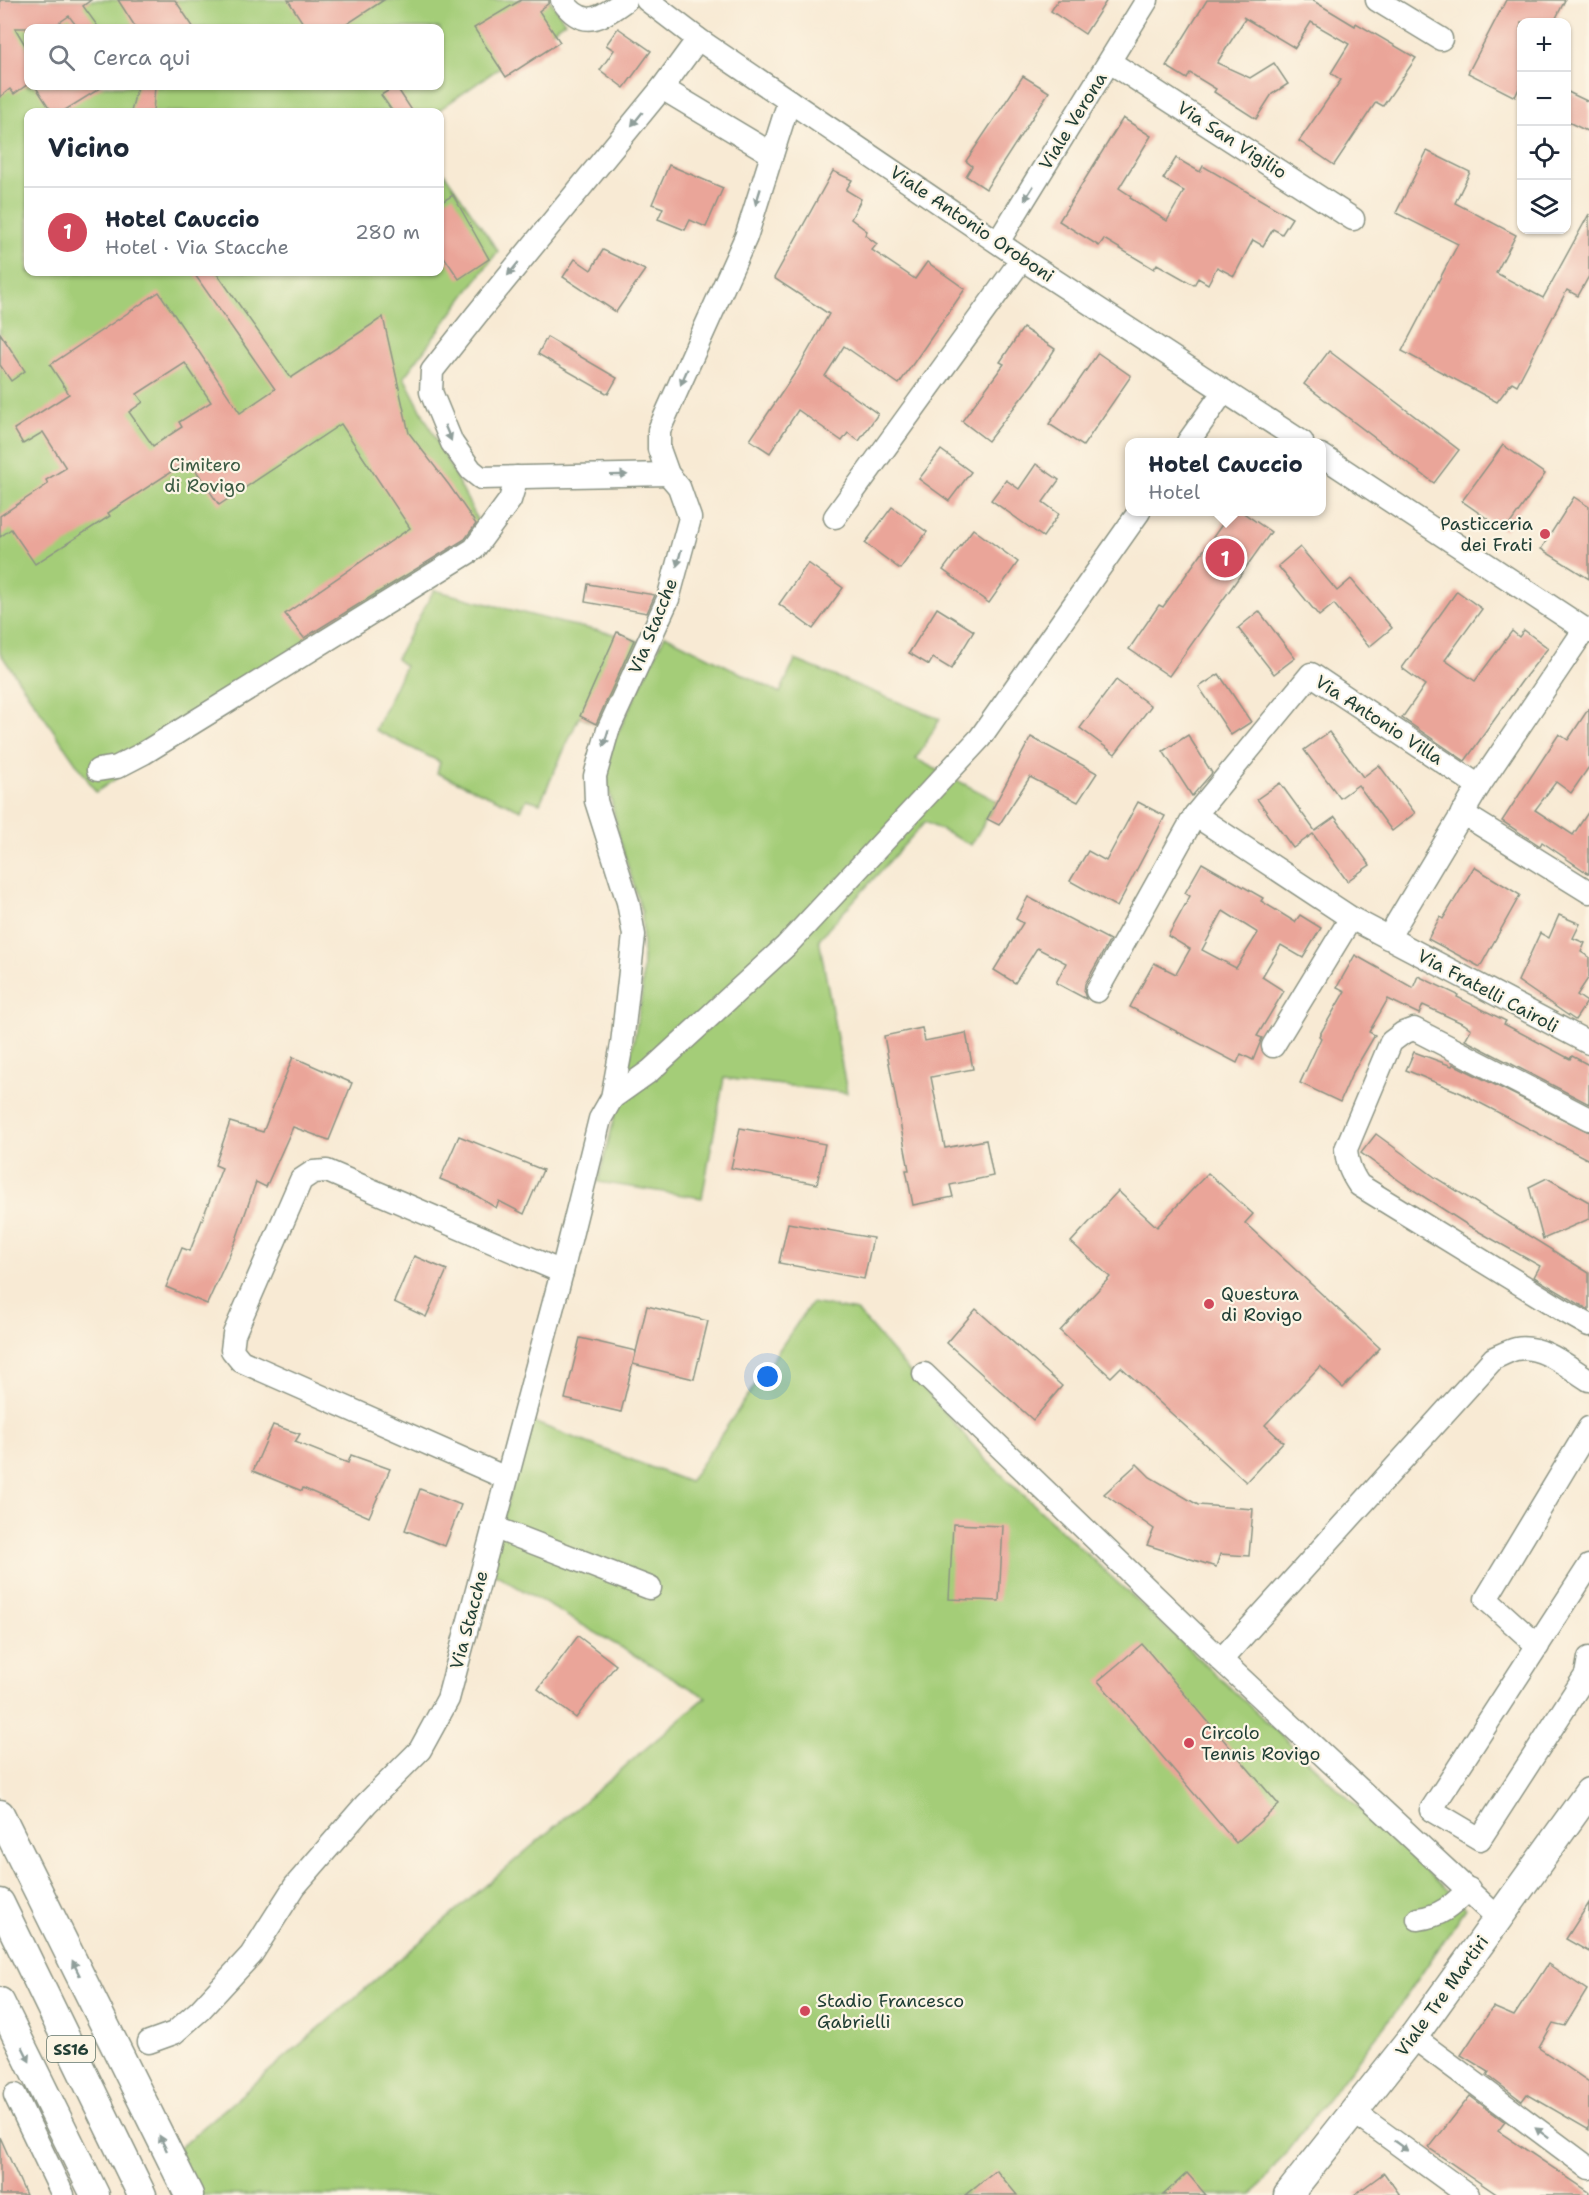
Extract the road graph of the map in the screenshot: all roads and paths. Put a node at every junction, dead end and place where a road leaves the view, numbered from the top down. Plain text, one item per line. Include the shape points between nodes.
1 (598, 0) edge
2 (626, 0) edge
3 (647, 0) edge
4 (1147, 0) edge
5 (1377, 0) edge
6 (565, 4) edge
7 (698, 39) junction
8 (1441, 39) dead end
9 (1110, 62) junction
10 (662, 88) junction
11 (789, 101) junction
12 (772, 154) junction
13 (1353, 219) dead end
14 (998, 242) junction
15 (1022, 259) junction
16 (1224, 391) junction
17 (1191, 438) edge
18 (1296, 438) edge
19 (1326, 458) edge
20 (668, 474) junction
21 (517, 477) junction
22 (1136, 516) edge
23 (835, 517) dead end
24 (1587, 630) edge
25 (98, 770) dead end
26 (1479, 786) junction
27 (1462, 813) junction
28 (1195, 815) junction
29 (1589, 892) edge
30 (1351, 918) junction
31 (1388, 938) junction
32 (1097, 991) dead end
33 (1589, 1044) edge
34 (1273, 1046) dead end
35 (612, 1098) junction
36 (1589, 1119) edge
37 (562, 1272) junction
38 (1589, 1325) edge
39 (924, 1374) dead end
40 (1589, 1380) edge
41 (1589, 1428) edge
42 (506, 1478) junction
43 (494, 1527) junction
44 (1589, 1566) edge
45 (650, 1588) dead end
46 (1538, 1646) junction
47 (1589, 1658) edge
48 (1221, 1660) junction
49 (1589, 1792) edge
50 (0, 1814) edge
51 (1448, 1821) junction
52 (1422, 1846) junction
53 (1468, 1889) junction
54 (0, 1903) edge
55 (1498, 1918) junction
56 (1418, 1919) dead end
57 (0, 2002) edge
58 (1413, 2037) junction
59 (149, 2042) dead end
60 (15, 2095) dead end
61 (1354, 2112) junction
62 (1589, 2168) edge
63 (63, 2195) edge
64 (95, 2195) edge
65 (142, 2195) edge
66 (189, 2195) edge
67 (1288, 2195) edge
68 (1467, 2195) edge

1 - 6 street via 589,6
2 - 6 street via 590,20 575,16
3 - 7 street, Viale Antonio Oroboni
4 - 9 street, Viale Verona
5 - 8 street
7 - 10 street
7 - 11 street, Viale Antonio Oroboni
9 - 13 street, Via San Vigilio
9 -> 14 street, Viale Verona
10 - 12 street
10 -> 21 street via 432,371 431,393 452,443 471,470 481,478
11 - 12 street, Via Stacche
11 - 14 street, Viale Antonio Oroboni
12 -> 20 street, Via Stacche via 746,237 659,430 659,449
14 - 15 street, Viale Antonio Oroboni
15 - 16 street, Viale Antonio Oroboni
15 - 23 street
16 - 17 street
16 - 18 street, Viale Antonio Oroboni
19 - 24 street
21 -> 20 street
20 -> 35 street, Via Stacche via 679,487 690,518 668,599 608,730 595,776 596,801 628,902 634,935
21 - 25 street via 510,500 474,549 144,753 117,767
22 - 35 street, Via Stacche via 980,738 786,946 650,1071
24 - 26 street
26 - 27 street
26 - 28 street, Via Antonio Villa via 1311,674
27 - 29 street
27 - 31 street
28 - 30 street
28 - 32 street, Via Antonio Villa
30 - 31 street
30 - 34 street
31 - 33 street, Via Fratelli Cairoli
35 - 37 street, Via Stacche via 600,1119
36 - 38 street via 1414,1029 1391,1042 1346,1149 1351,1174 1359,1185
37 - 42 street, Via Stacche
37 - 42 street via 327,1171 313,1172 301,1180 234,1334 232,1350 241,1361
39 - 48 street
40 - 48 street via 1545,1353 1530,1349 1516,1349 1494,1358
41 - 46 street via 1486,1599
42 - 43 street, Via Stacche
43 - 45 street
43 - 59 street, Via Stacche via 448,1699 420,1750 366,1804 295,1886 244,1963 174,2033
44 - 46 street
46 - 51 street via 1431,1810
47 - 51 street via 1586,1675 1479,1839
48 - 52 street
49 - 55 main road, Viale Tre Martiri
66 -> 50 main road
51 - 52 street
52 - 53 street
53 - 55 street
53 - 56 street via 1434,1917
54 - 65 main road, SS16
55 - 58 main road, Viale Tre Martiri
57 -> 64 main road
58 - 61 main road, Viale Tre Martiri
62 -> 58 street
60 - 63 street
61 - 67 main road, Viale Tre Martiri
61 -> 68 street

